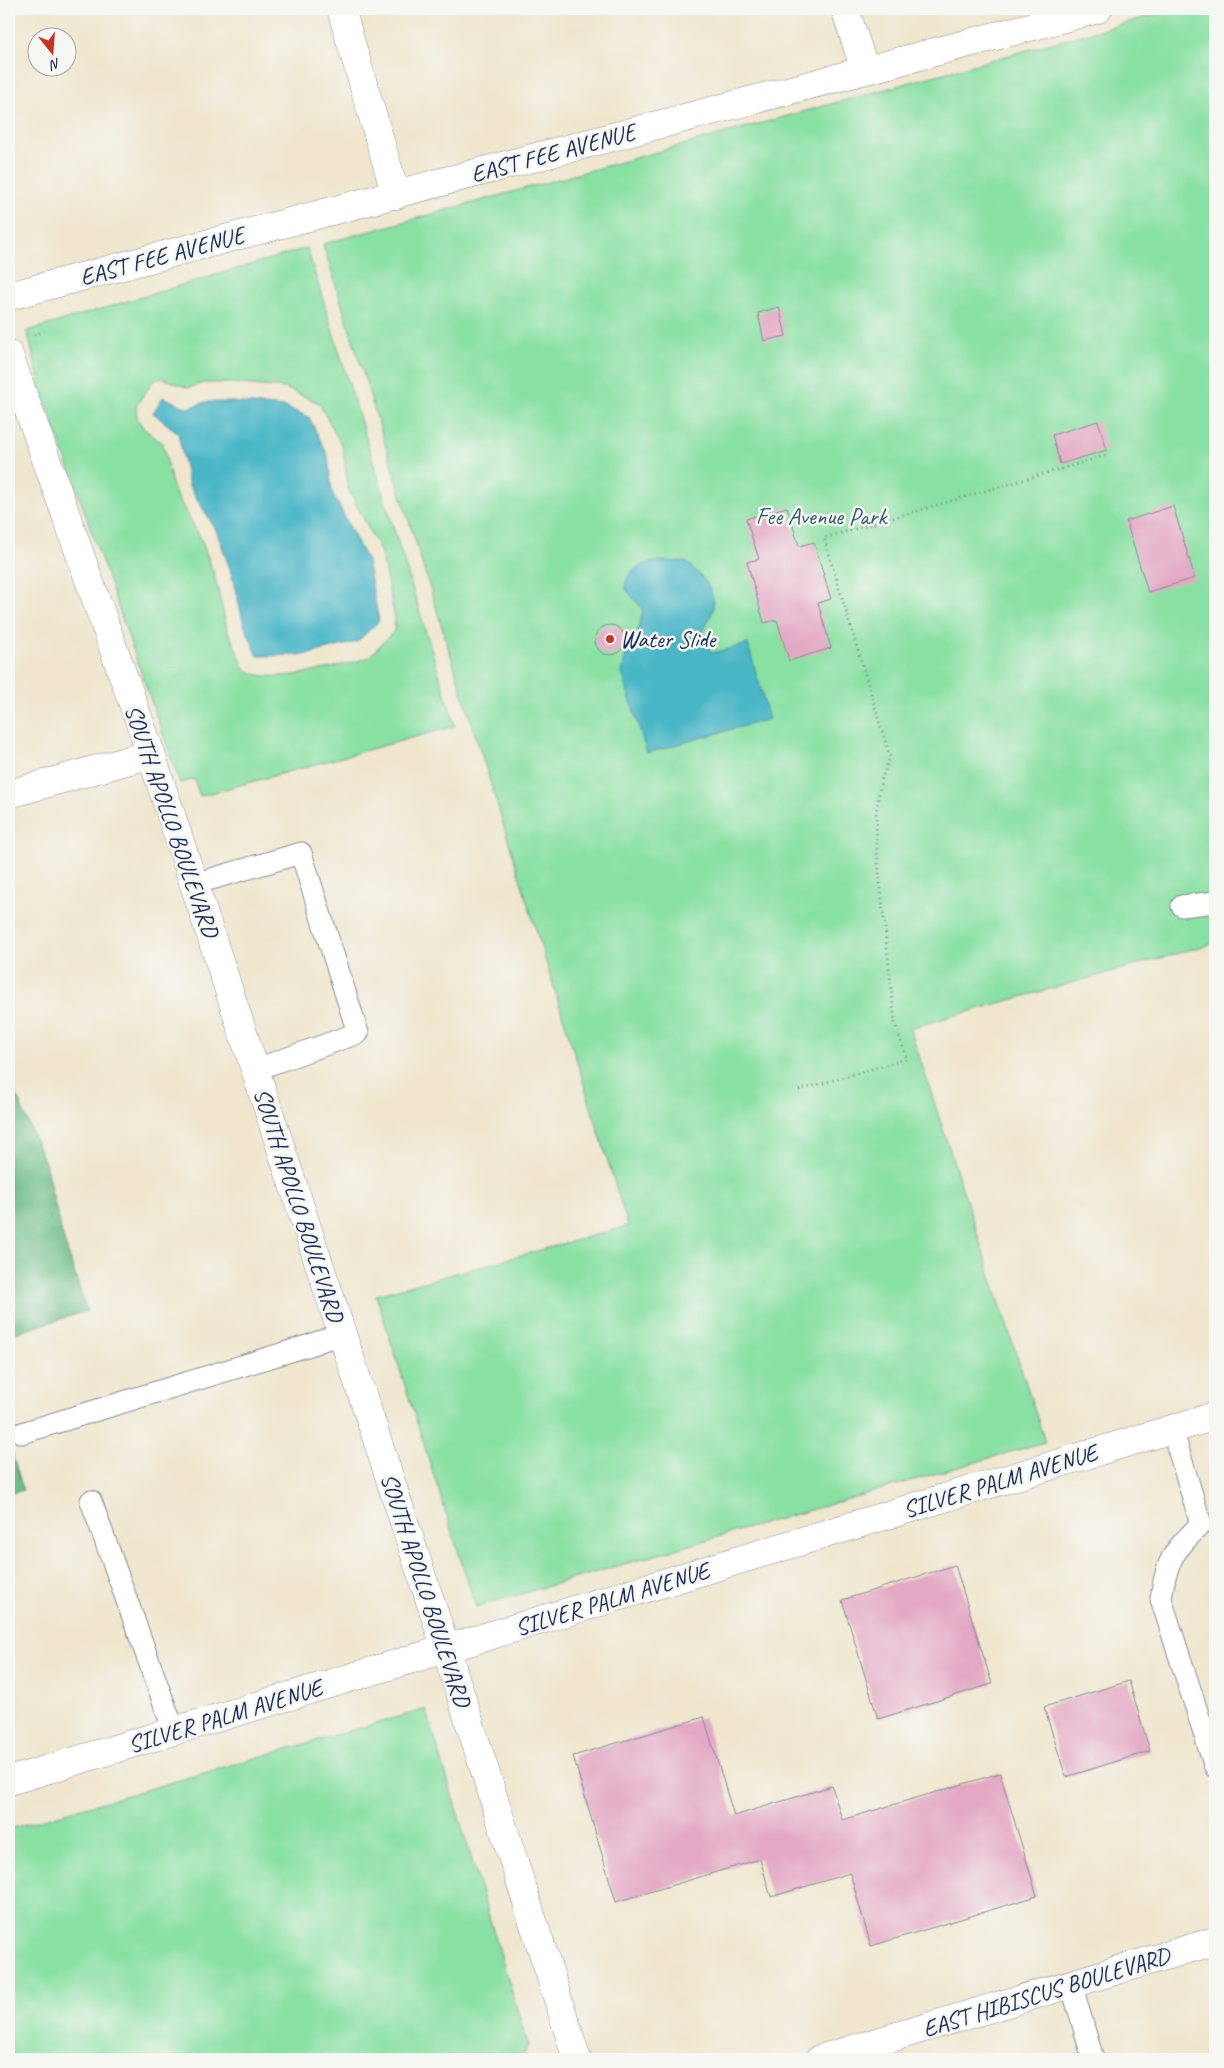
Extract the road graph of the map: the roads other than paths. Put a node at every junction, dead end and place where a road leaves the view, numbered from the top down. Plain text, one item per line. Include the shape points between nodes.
1 (341, 9) edge
2 (845, 9) edge
3 (1098, 9) edge
4 (865, 70) junction
5 (396, 194) junction
6 (9, 296) edge
7 (9, 355) edge
8 (150, 754) junction
9 (9, 794) edge
10 (194, 884) junction
11 (1215, 902) edge
12 (1182, 906) dead end
13 (254, 1070) junction
14 (342, 1333) junction
15 (1215, 1416) edge
16 (1172, 1429) junction
17 (22, 1433) dead end
18 (91, 1501) dead end
19 (1208, 1524) edge
20 (446, 1650) junction
21 (174, 1731) junction
22 (1215, 1767) edge
23 (9, 1781) edge
24 (1215, 1941) edge
25 (1071, 1984) junction
26 (577, 2059) edge
27 (820, 2059) edge
28 (1093, 2059) edge

1 - 5 street
2 - 4 street
3 - 4 street, EAST FEE AVENUE
4 - 5 street, EAST FEE AVENUE
5 - 6 street, EAST FEE AVENUE
7 - 8 street, SOUTH APOLLO BOULEVARD
8 - 9 street
8 - 10 street, SOUTH APOLLO BOULEVARD
10 - 13 street, SOUTH APOLLO BOULEVARD
10 - 13 lane via 301,853 358,1033
11 - 12 lane
13 - 14 street, SOUTH APOLLO BOULEVARD
14 - 17 lane
14 - 20 street, SOUTH APOLLO BOULEVARD
15 - 16 street, SILVER PALM AVENUE
16 - 19 lane
16 - 20 street, SILVER PALM AVENUE
18 - 21 lane
19 - 22 lane via 1176,1549 1164,1574 1161,1599
20 - 21 street, SILVER PALM AVENUE
20 - 26 street, SOUTH APOLLO BOULEVARD
21 - 23 street, SILVER PALM AVENUE
24 - 25 street, EAST HIBISCUS BOULEVARD
25 - 27 street, EAST HIBISCUS BOULEVARD
25 - 28 lane

